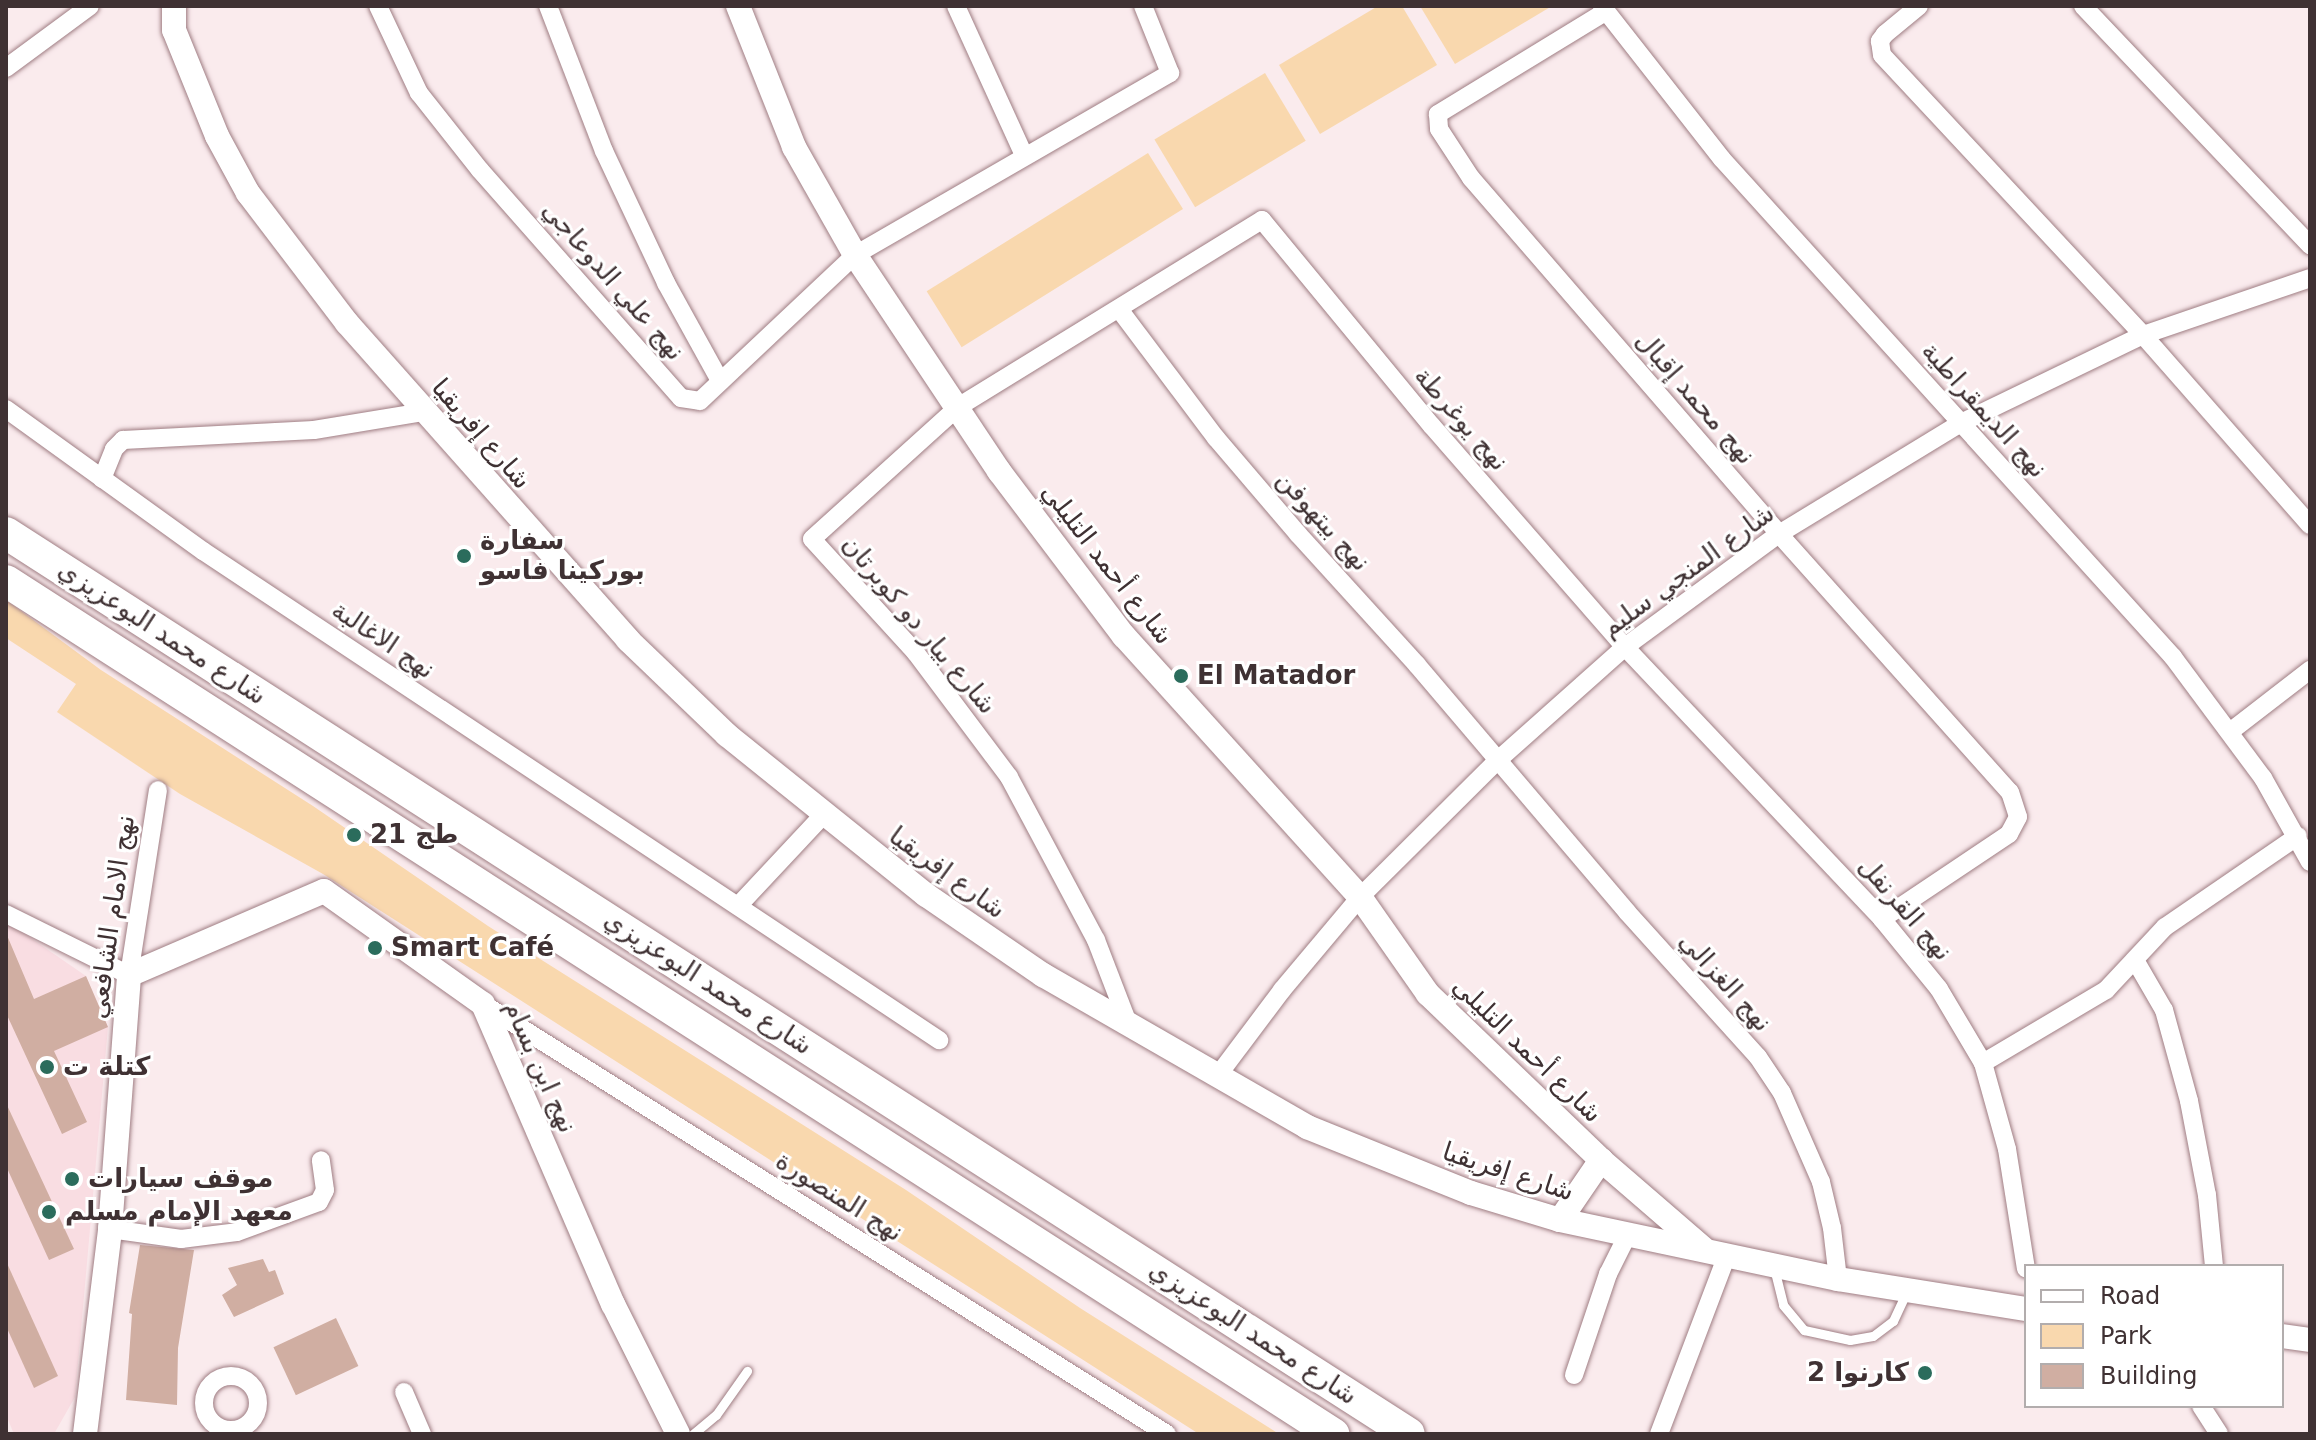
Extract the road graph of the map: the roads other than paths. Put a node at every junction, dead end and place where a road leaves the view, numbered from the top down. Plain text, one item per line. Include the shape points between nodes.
1 (90, 6) edge
2 (164, 6) edge
3 (378, 6) edge
4 (548, 6) edge
5 (738, 6) edge
6 (956, 6) edge
7 (1143, 6) edge
8 (1919, 6) edge
9 (2083, 6) edge
10 (1603, 9) edge
11 (174, 18) edge
12 (6, 68) edge
13 (1024, 155) junction
14 (1262, 220) joint
15 (2310, 245) edge
16 (855, 255) junction
17 (2310, 278) edge
18 (1119, 309) junction
19 (2143, 335) junction
20 (720, 381) junction
21 (958, 407) junction
22 (6, 409) edge
23 (423, 412) junction
24 (1961, 423) junction
25 (102, 479) junction
26 (2310, 525) edge
27 (6, 533) edge
28 (1779, 534) junction
29 (6, 581) edge
30 (1625, 647) junction
31 (2310, 670) edge
32 (2231, 731) junction
33 (1498, 760) junction
34 (158, 790) dead end
35 (824, 814) junction
36 (2305, 847) edge
37 (1360, 897) junction
38 (738, 906) junction
39 (6, 914) edge
40 (1882, 919) junction
41 (2135, 960) junction
42 (129, 975) junction
43 (483, 1004) junction
44 (1128, 1023) junction
45 (939, 1040) dead end
46 (1983, 1063) junction
47 (1219, 1074) junction
48 (321, 1160) dead end
49 (1601, 1160) junction
50 (1560, 1220) junction
51 (110, 1229) junction
52 (1628, 1234) junction
53 (1716, 1252) junction
54 (2025, 1264) edge
55 (2214, 1264) edge
56 (1773, 1265) junction
57 (1838, 1279) junction
58 (1908, 1290) junction
59 (2024, 1309) edge
60 (2284, 1336) edge
61 (2310, 1340) edge
62 (747, 1371) dead end
63 (1574, 1375) dead end
64 (404, 1392) dead end
65 (2202, 1408) edge
66 (85, 1434) edge
67 (422, 1434) edge
68 (678, 1434) edge
69 (693, 1434) edge
70 (1167, 1434) edge
71 (1333, 1434) edge
72 (1409, 1434) edge
73 (1659, 1434) edge
74 (2219, 1434) edge

1 - 12 street
2 - 11 street
3 - 20 street, نهج علي الدوعاجي via 419,93 681,398 700,401
4 - 20 street via 604,151 666,283
5 - 16 street, شارع أحمد التليلي via 794,147
6 - 13 street
7 - 13 street, نهج علي الدوعاجي via 1170,73
8 - 19 street via 1885,34 1882,55
9 - 15 street
10 - 24 street, نهج الديمقراطية via 1722,159
10 - 28 street, نهج محمد إقبال via 1438,114 1439,129 1471,178
11 - 23 street, شارع إفريقيا via 217,136 248,193
13 - 16 street, نهج علي الدوعاجي
14 - 18 street, شارع بيار دو كوبرتان
14 - 30 street, نهج يوغرطة
16 - 20 street, نهج علي الدوعاجي
16 - 21 street, شارع أحمد التليلي
17 - 19 street, شارع المنجي سليم
18 - 21 street, شارع بيار دو كوبرتان
18 - 33 street, نهج بيتهوفن via 1216,438
19 - 24 street, شارع المنجي سليم
19 - 26 street
21 - 37 street, شارع أحمد التليلي via 999,471 1124,636
21 - 44 street, شارع بيار دو كوبرتان via 812,539 916,653 1009,777 1096,940
22 - 25 street, نهج الاغالبة
23 - 25 street via 314,430 123,440
23 - 35 street, شارع إفريقيا via 628,640 727,735
24 - 28 street, شارع المنجي سليم
24 - 32 street, نهج الديمقراطية via 2173,657
25 - 38 street, نهج الاغالبة
27 - 72 highway, شارع محمد البوعزيزي
28 - 30 street, شارع المنجي سليم
28 - 40 street, نهج محمد إقبال via 2010,792 2018,817 2009,834
29 - 71 highway, شارع محمد البوعزيزي
30 - 33 street, شارع المنجي سليم
30 - 40 street, نهج القرنفل
31 - 32 street
32 - 36 street, نهج الديمقراطية
33 - 37 street, شارع المنجي سليم
33 - 57 street, نهج الغزالي via 1758,1057 1782,1093 1821,1182
34 - 42 street, نهج الامام الشافعي
35 - 38 street
35 - 44 street, شارع إفريقيا via 995,943
36 - 41 street via 2165,927
37 - 47 street, شارع المنجي سليم
37 - 49 street, شارع أحمد التليلي via 1428,994
38 - 45 street, نهج الاغالبة
39 - 42 street
40 - 46 street, نهج القرنفل via 1939,989
41 - 46 street via 2106,990
41 - 55 street via 2164,1010 2189,1101
42 - 43 street, نهج ابن بسام via 324,891
42 - 51 street, نهج الامام الشافعي
43 - 68 street, نهج ابن بسام via 613,1304
43 - 70 street, نهج المنصورة
44 - 47 street, شارع إفريقيا
46 - 54 street, نهج القرنفل via 2007,1149
47 - 50 street, شارع إفريقيا via 1307,1127 1471,1193
48 - 51 street via 325,1190 319,1202 237,1232 181,1239
49 - 50 street
49 - 53 street, شارع أحمد التليلي
50 - 52 street, شارع إفريقيا
51 - 66 street, نهج الامام الشافعي
52 - 53 street, شارع إفريقيا
52 - 63 street via 1608,1274
53 - 56 street, شارع إفريقيا
53 - 73 street
56 - 57 street, شارع إفريقيا
56 - 58 lane via 1783,1305 1804,1330 1850,1340 1873,1336 1893,1321
57 - 58 street, شارع إفريقيا
58 - 59 street, شارع إفريقيا
60 - 61 street
62 - 69 lane via 716,1415
64 - 67 street
65 - 74 street

